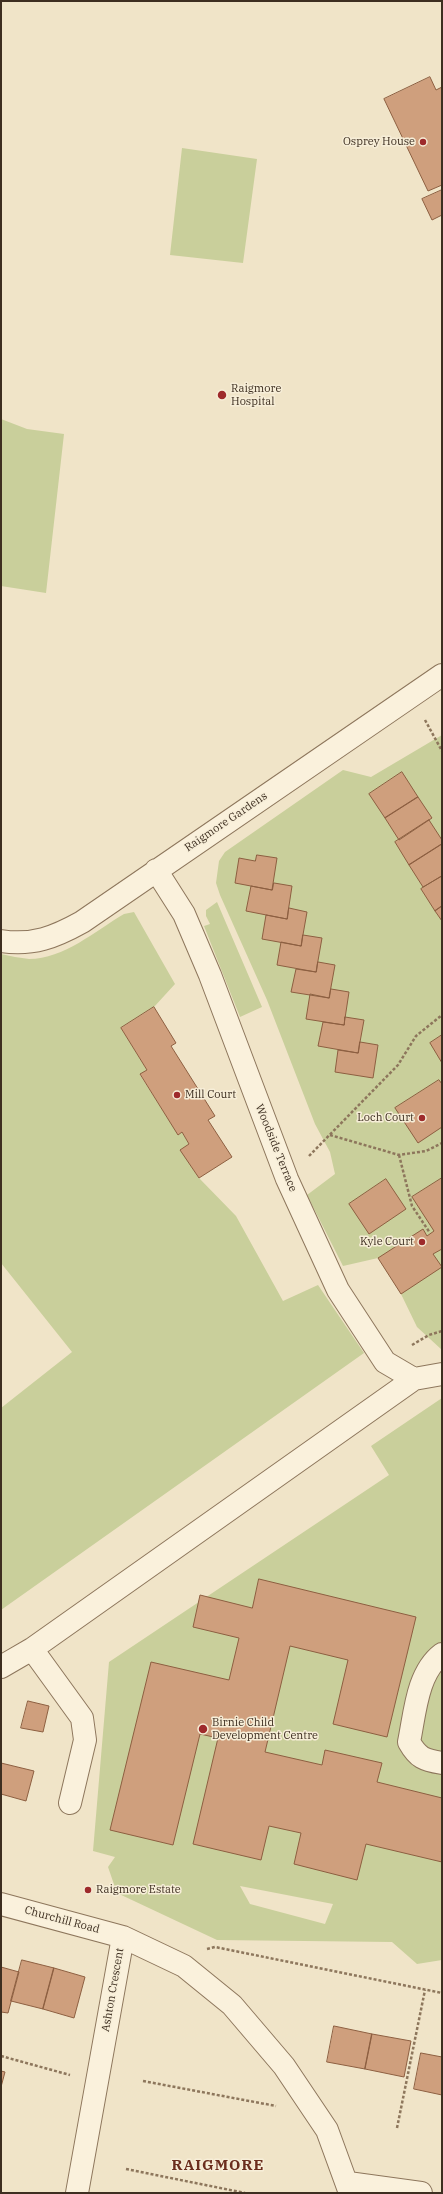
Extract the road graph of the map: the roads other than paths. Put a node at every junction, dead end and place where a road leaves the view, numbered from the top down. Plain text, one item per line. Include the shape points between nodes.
1 (442, 675) edge
2 (156, 870) junction
3 (1, 941) edge
4 (442, 1374) edge
5 (414, 1379) junction
6 (32, 1649) junction
7 (442, 1654) edge
8 (1, 1667) edge
9 (442, 1763) edge
10 (70, 1803) dead end
11 (1, 1904) edge
12 (123, 1936) junction
13 (349, 2188) edge
14 (77, 2193) edge
15 (421, 2193) edge

1 - 2 street, Raigmore Gardens
2 - 3 street, Raigmore Gardens via 61,934 40,941
2 - 5 street, Woodside Terrace via 187,920 287,1179 338,1290 385,1362
4 - 5 street
5 - 6 street
6 - 8 street
6 - 10 street via 82,1718 85,1740
7 - 9 street via 435,1659 424,1676 409,1742 417,1755 429,1761
11 - 12 street, Churchill Road
12 - 13 street, Ashton Crescent via 184,1966 232,2005 284,2066 327,2130
12 - 14 street, Ashton Crescent
13 - 15 street, Ashton Crescent

